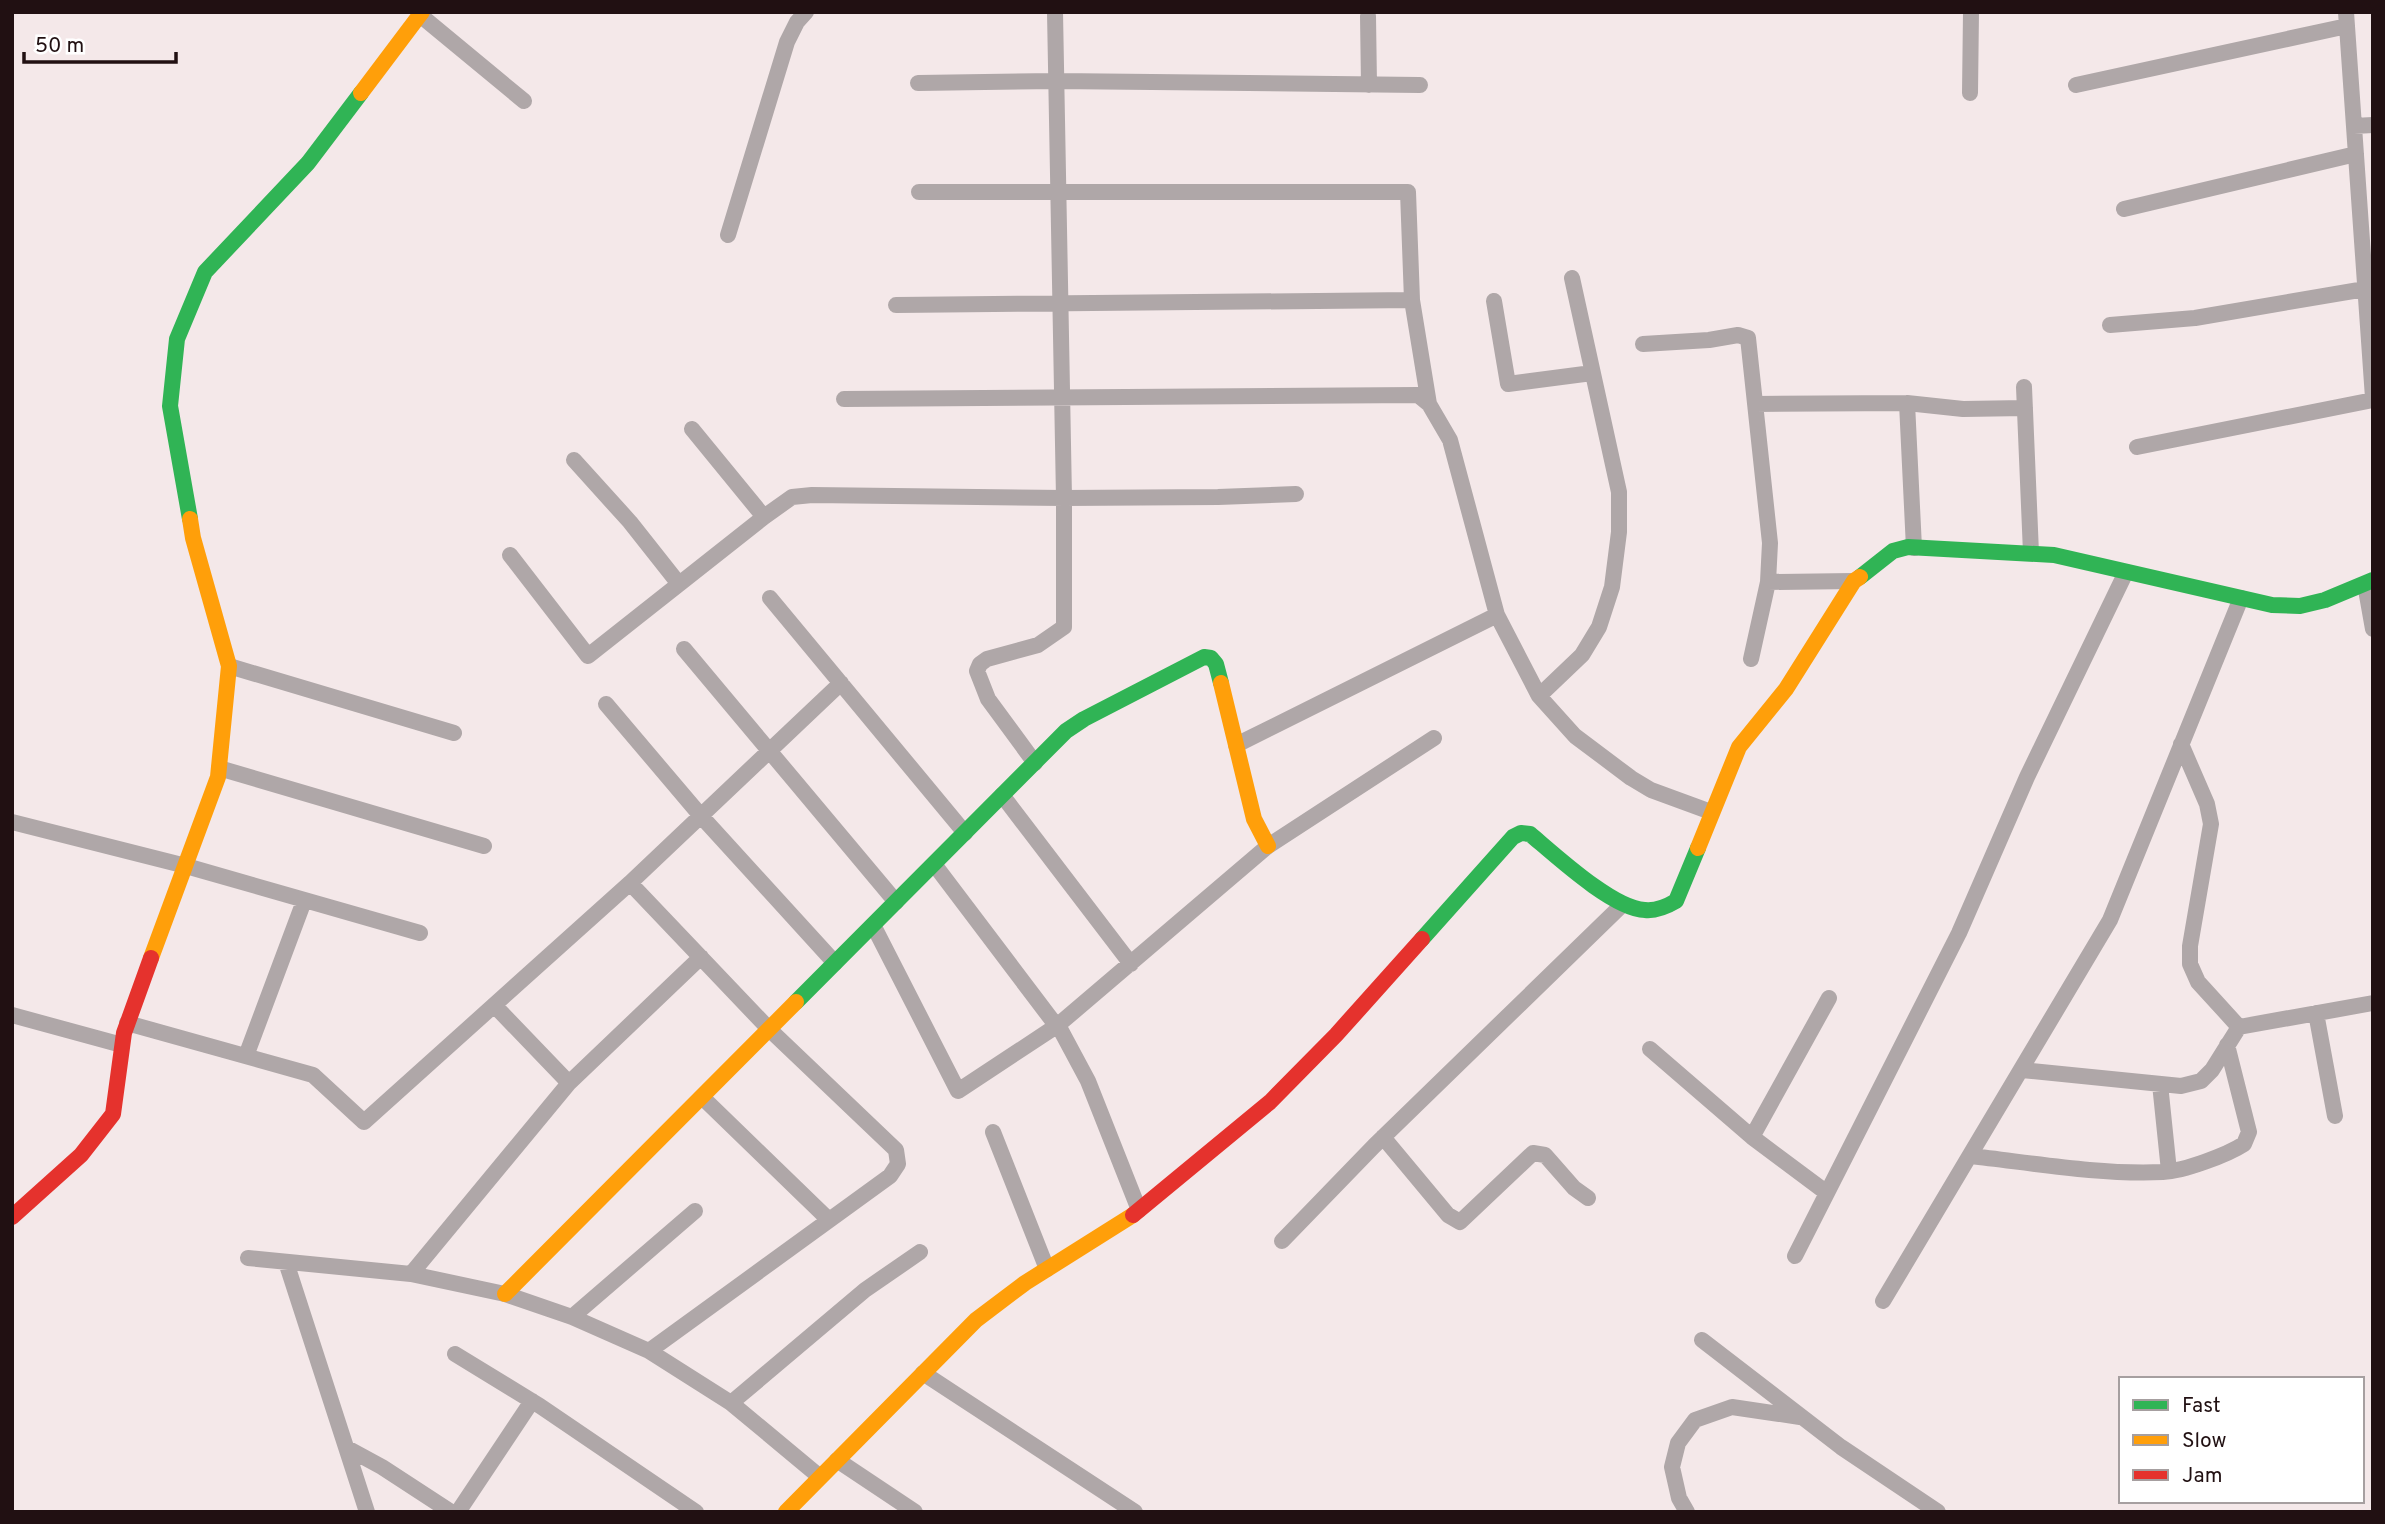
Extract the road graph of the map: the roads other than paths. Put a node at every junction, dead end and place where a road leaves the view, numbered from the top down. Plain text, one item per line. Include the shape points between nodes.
1 (806, 12) edge
2 (1055, 12) edge
3 (1971, 12) edge
4 (421, 14) edge
5 (1368, 16) dead end
6 (2347, 19) edge
7 (1056, 81) junction
8 (918, 83) dead end
9 (1369, 85) junction
10 (1420, 85) dead end
11 (2076, 85) dead end
12 (1970, 93) dead end
13 (524, 101) dead end
14 (2373, 125) edge
15 (2354, 126) junction
16 (2356, 154) junction
17 (919, 192) dead end
18 (1058, 192) junction
19 (2124, 209) dead end
20 (2366, 212) edge
21 (728, 235) dead end
22 (1572, 278) dead end
23 (2365, 289) junction
24 (1412, 300) junction
25 (1494, 301) dead end
26 (1060, 303) junction
27 (896, 305) dead end
28 (2110, 325) dead end
29 (1643, 344) dead end
30 (1592, 373) junction
31 (2024, 387) dead end
32 (1062, 397) junction
33 (844, 399) dead end
34 (2373, 399) edge
35 (1908, 402) junction
36 (1429, 404) junction
37 (1755, 404) junction
38 (2025, 408) junction
39 (692, 429) dead end
40 (2137, 447) dead end
41 (574, 460) dead end
42 (1296, 494) dead end
43 (1064, 498) junction
44 (764, 517) junction
45 (1914, 548) junction
46 (2031, 553) junction
47 (510, 555) dead end
48 (2126, 572) junction
49 (1854, 581) junction
50 (1768, 582) junction
51 (2369, 582) edge
52 (679, 584) junction
53 (770, 598) dead end
54 (2241, 598) junction
55 (1497, 615) junction
56 (2373, 629) edge
57 (684, 649) dead end
58 (1751, 659) dead end
59 (229, 666) junction
60 (841, 683) junction
61 (1539, 696) junction
62 (606, 704) dead end
63 (454, 733) dead end
64 (1434, 738) dead end
65 (2182, 744) junction
66 (1236, 745) junction
67 (769, 750) junction
68 (1035, 763) junction
69 (219, 768) junction
70 (1002, 795) junction
71 (1711, 812) junction
72 (701, 816) junction
73 (12, 822) edge
74 (965, 833) junction
75 (484, 846) dead end
76 (1268, 846) junction
77 (934, 864) junction
78 (186, 866) junction
79 (630, 883) junction
80 (304, 901) junction
81 (896, 902) junction
82 (1622, 905) junction
83 (873, 925) junction
84 (420, 933) dead end
85 (701, 957) junction
86 (835, 963) junction
87 (1131, 964) junction
88 (1829, 998) dead end
89 (2373, 1003) edge
90 (494, 1005) junction
91 (2316, 1013) junction
92 (12, 1015) edge
93 (127, 1023) junction
94 (1058, 1025) junction
95 (2239, 1027) junction
96 (769, 1029) junction
97 (122, 1045) junction
98 (2227, 1045) junction
99 (1650, 1049) dead end
100 (246, 1056) junction
101 (2022, 1070) junction
102 (569, 1083) junction
103 (2160, 1084) junction
104 (702, 1097) junction
105 (2335, 1116) dead end
106 (993, 1132) dead end
107 (1383, 1137) junction
108 (1752, 1137) junction
109 (1971, 1156) junction
110 (2169, 1171) junction
111 (1827, 1193) junction
112 (1588, 1198) dead end
113 (1139, 1210) junction
114 (695, 1211) dead end
115 (12, 1217) edge
116 (829, 1220) junction
117 (1282, 1241) dead end
118 (920, 1252) dead end
119 (1795, 1256) dead end
120 (248, 1258) dead end
121 (286, 1262) junction
122 (1047, 1269) junction
123 (411, 1274) junction
124 (505, 1294) junction
125 (1884, 1301) dead end
126 (572, 1317) junction
127 (1702, 1340) dead end
128 (649, 1350) junction
129 (455, 1354) dead end
130 (923, 1373) junction
131 (532, 1401) junction
132 (732, 1403) junction
133 (1803, 1418) junction
134 (347, 1448) junction
135 (838, 1460) junction
136 (820, 1477) junction
137 (367, 1512) edge
138 (451, 1512) edge
139 (458, 1512) edge
140 (696, 1512) edge
141 (786, 1512) edge
142 (915, 1512) edge
143 (1135, 1512) edge
144 (1687, 1512) edge
145 (1938, 1512) edge

1 - 21 street via 787,42
2 - 7 street
3 - 12 street
4 - 13 street
4 - 59 street via 308,163 205,272 177,339 170,406 193,538
5 - 9 street
6 - 11 street
6 - 15 street
7 - 8 street
7 - 9 street
7 - 18 street
9 - 10 street
14 - 15 street
15 - 16 street
16 - 19 street
16 - 20 street
17 - 18 street
18 - 24 street via 1408,192
18 - 26 street
20 - 23 street
22 - 30 street
23 - 28 street via 2195,318
23 - 34 street
24 - 26 street
24 - 36 street
25 - 30 street via 1508,384
26 - 27 street
26 - 32 street
29 - 37 street via 1738,335 1748,338
30 - 61 street via 1619,492 1612,587 1600,627 1582,655
31 - 38 street
32 - 33 street
32 - 36 street via 1418,395
32 - 43 street
34 - 40 street
35 - 37 street
35 - 38 street via 1963,409
35 - 45 street
36 - 55 street via 1450,440
37 - 50 street via 1770,542
38 - 46 street
39 - 44 street
41 - 52 street
42 - 43 street
43 - 44 street via 812,495 792,497
43 - 68 street via 1064,627 1038,645 987,659 977,671 988,699
44 - 52 street
45 - 46 street
45 - 49 street via 1893,551
46 - 48 street
47 - 52 street via 588,656
48 - 54 street
48 - 111 street via 2027,777 1959,933
49 - 50 street
49 - 71 street via 1786,689 1739,747
50 - 58 street
51 - 54 street via 2300,606
51 - 56 street
53 - 60 street
54 - 65 street
55 - 61 street
55 - 66 street
57 - 67 street
59 - 63 street
59 - 69 street
60 - 67 street
60 - 74 street
61 - 71 street via 1575,736 1631,778
62 - 72 street
64 - 76 street
65 - 95 street via 2211,824 2190,964 2198,982
65 - 101 street via 2110,920
66 - 68 street via 1216,664 1204,657 1084,719
66 - 76 street via 1254,819
67 - 72 street
67 - 81 street
68 - 70 street
69 - 75 street
69 - 78 street
70 - 74 street
70 - 87 street
71 - 82 street via 1676,901 1641,911
72 - 79 street
72 - 86 street
73 - 78 street
74 - 77 street
76 - 87 street
77 - 81 street
77 - 94 street
78 - 80 street
78 - 93 street
79 - 85 street
79 - 90 street
80 - 84 street
80 - 100 street
81 - 83 street
82 - 107 street
82 - 113 street via 1530,834 1513,837 1270,1102
83 - 86 street
83 - 94 street via 958,1091
85 - 96 street
85 - 102 street
86 - 96 street
87 - 94 street
88 - 108 street
89 - 91 street
90 - 100 street via 364,1122 313,1075
90 - 102 street
91 - 95 street
91 - 105 street
92 - 97 street
93 - 97 street
93 - 100 street
94 - 113 street via 1088,1081
95 - 98 street
96 - 104 street
96 - 116 street via 896,1150 898,1164 890,1176
97 - 115 street via 113,1114 81,1155
98 - 103 street via 2201,1081 2181,1086
98 - 110 street via 2249,1132 2244,1144 2221,1156
99 - 108 street
101 - 103 street
101 - 109 street
102 - 123 street
103 - 110 street
104 - 116 street
104 - 124 street
106 - 122 street
107 - 112 street via 1448,1215 1460,1222 1533,1153 1545,1155
107 - 117 street
108 - 111 street
109 - 110 street via 2076,1169
109 - 125 street
111 - 119 street
113 - 122 street
114 - 126 street
116 - 128 street
118 - 132 street via 865,1290
120 - 121 street
121 - 123 street
121 - 134 street
122 - 130 street via 976,1320
123 - 124 street
124 - 126 street
126 - 128 street
127 - 133 street
128 - 132 street
129 - 131 street
130 - 135 street
130 - 143 street
131 - 139 street
131 - 140 street
132 - 136 street
133 - 144 street via 1732,1407 1695,1420 1678,1443 1672,1466
133 - 145 street
134 - 137 street
134 - 138 street
135 - 136 street
135 - 142 street
136 - 141 street

